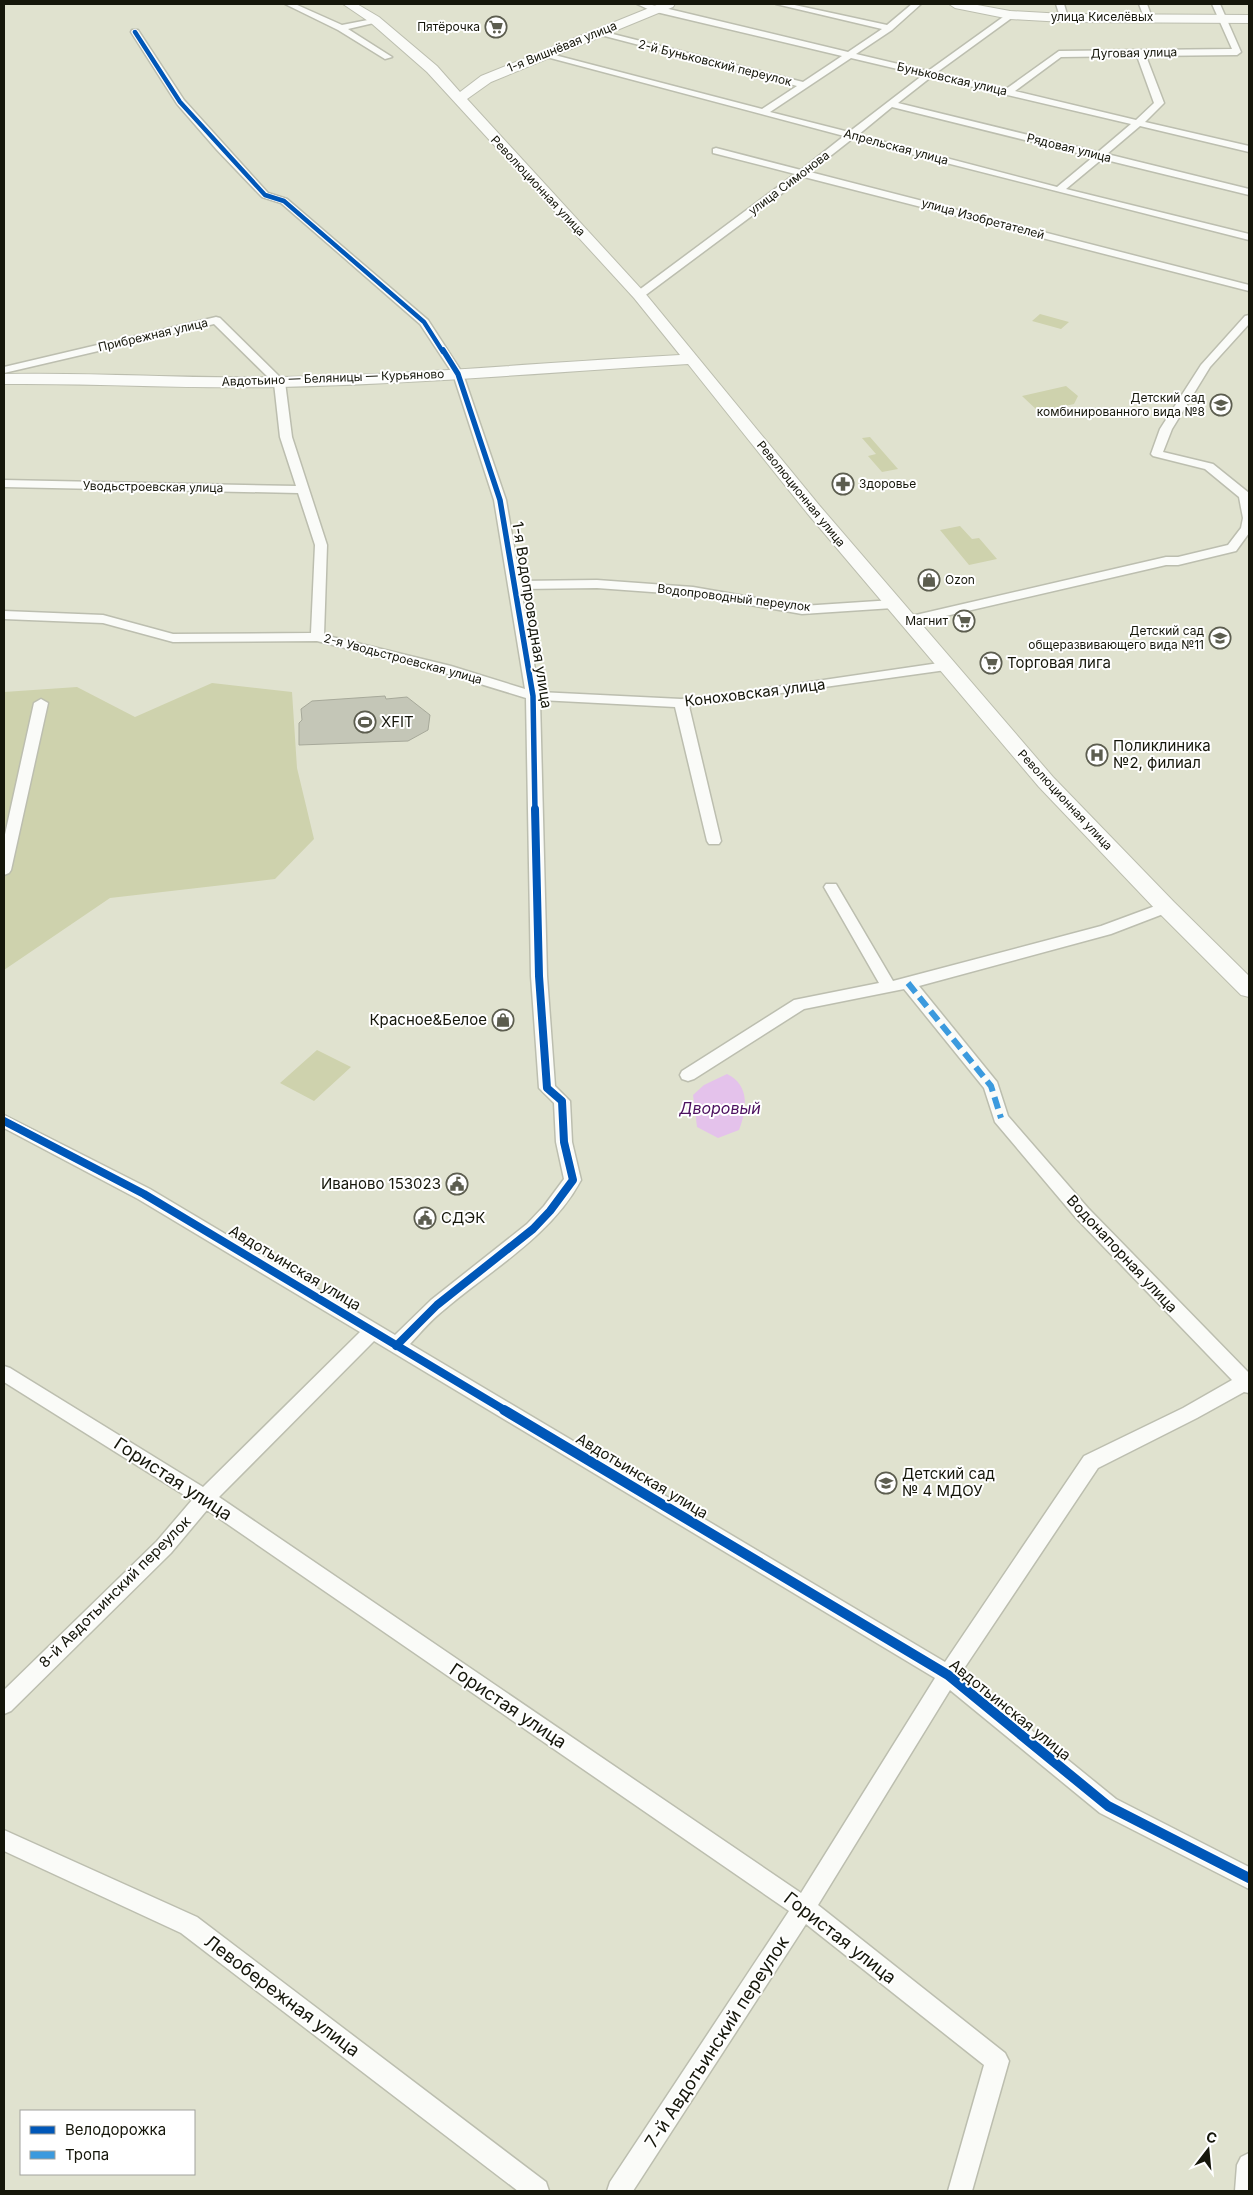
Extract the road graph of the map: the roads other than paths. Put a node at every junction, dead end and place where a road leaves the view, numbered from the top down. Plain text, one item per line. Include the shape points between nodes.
1 (289, 4) edge
2 (349, 4) edge
3 (641, 4) edge
4 (669, 4) edge
5 (780, 4) edge
6 (917, 4) edge
7 (955, 4) edge
8 (1060, 4) edge
9 (1143, 4) edge
10 (1216, 4) edge
11 (655, 9) junction
12 (1010, 15) junction
13 (1064, 18) junction
14 (1148, 18) junction
15 (1223, 19) junction
16 (1249, 19) edge
17 (375, 20) junction
18 (341, 28) junction
19 (889, 28) junction
20 (135, 32) dead end
21 (597, 33) junction
22 (1140, 52) junction
23 (543, 55) junction
24 (848, 56) junction
25 (388, 58) dead end
26 (929, 74) junction
27 (804, 85) junction
28 (1008, 92) junction
29 (460, 99) junction
30 (890, 104) junction
31 (764, 112) junction
32 (1137, 124) junction
33 (852, 135) junction
34 (1249, 149) edge
35 (716, 152) dead end
36 (1098, 156) junction
37 (803, 173) junction
38 (1059, 190) junction
39 (1249, 192) edge
40 (1249, 237) edge
41 (1249, 288) edge
42 (639, 295) junction
43 (1249, 318) edge
44 (692, 359) junction
45 (4, 370) edge
46 (458, 374) junction
47 (4, 380) edge
48 (279, 382) junction
49 (4, 484) edge
50 (303, 490) junction
51 (1249, 518) edge
52 (514, 585) junction
53 (893, 604) junction
54 (4, 615) edge
55 (907, 621) junction
56 (317, 637) junction
57 (946, 666) junction
58 (533, 696) junction
59 (682, 702) junction
60 (41, 703) dead end
61 (714, 842) dead end
62 (4, 870) edge
63 (831, 887) dead end
64 (1166, 907) junction
65 (908, 983) junction
66 (889, 987) junction
67 (1249, 989) edge
68 (688, 1075) dead end
69 (4, 1121) edge
70 (373, 1330) junction
71 (396, 1346) junction
72 (4, 1373) edge
73 (1248, 1383) edge
74 (205, 1498) junction
75 (948, 1675) junction
76 (4, 1704) edge
77 (4, 1840) edge
78 (1249, 1878) edge
79 (804, 1908) junction
80 (1249, 2165) edge
81 (537, 2191) edge
82 (619, 2191) edge
83 (960, 2191) edge
84 (1247, 2191) edge

1 - 18 street
2 - 17 main road, Революционная улица
3 - 11 street, Буньковская улица
4 - 11 main road, 1-я Вишнёвая улица
5 - 19 street
6 - 19 street
7 - 12 main road, улица Киселёвых
8 - 13 street
9 - 14 street
10 - 15 street
11 - 21 main road, 1-я Вишнёвая улица
11 - 24 street, Буньковская улица
12 - 13 main road, улица Киселёвых
12 - 26 street, улица Симонова
13 - 14 main road, улица Киселёвых
14 - 15 main road, улица Киселёвых
15 - 16 main road, улица Киселёвых
15 - 22 street, Дуговая улица via 1238,52
17 - 18 street
17 - 29 main road, Революционная улица via 432,69
18 - 25 street
19 - 24 street
20 - 46 street, 1-я Водопроводная улица via 180,102 220,148 265,194 284,201 424,322
21 - 23 main road, 1-я Вишнёвая улица
21 - 27 street, 2-й Буньковский переулок
22 - 28 street, Дуговая улица via 1059,54
22 - 32 street via 1159,102
23 - 29 main road, 1-я Вишнёвая улица via 486,79
23 - 31 street, Апрельская улица
24 - 26 street, Буньковская улица
24 - 27 street
26 - 28 street, Буньковская улица
26 - 30 street, улица Симонова
27 - 31 street
28 - 32 street, Буньковская улица
29 - 42 main road, Революционная улица
30 - 33 street, улица Симонова
30 - 36 street, Рядовая улица
31 - 33 street, Апрельская улица
32 - 34 street, Буньковская улица
32 - 36 street
33 - 37 street, улица Симонова
33 - 38 street, Апрельская улица
35 - 37 street, улица Изобретателей
36 - 38 street
36 - 39 street, Рядовая улица
37 - 41 street, улица Изобретателей
37 - 42 street, улица Симонова
38 - 40 street, Апрельская улица
42 - 44 main road, Революционная улица
43 - 51 street via 1206,365 1166,429 1157,454 1209,466 1244,496
44 - 46 main road, Авдотьино — Беляницы — Курьяново
44 - 53 main road, Революционная улица
45 - 48 street, Прибрежная улица via 216,320
46 - 48 main road, Авдотьино — Беляницы — Курьяново
46 - 52 street, 1-я Водопроводная улица via 500,500
47 - 48 main road, Авдотьино — Беляницы — Курьяново via 73,378
48 - 50 street via 286,438
49 - 50 street, Уводьстроевская улица
50 - 56 street via 321,545
51 - 55 street via 1247,528 1232,548
52 - 53 street, Водопроводный переулок via 597,584 694,591 802,610
52 - 58 street, 1-я Водопроводная улица
53 - 55 main road, Революционная улица
54 - 56 street, 2-я Уводьстроевская улица via 103,619 173,638
55 - 57 main road, Революционная улица
56 - 58 street, 2-я Уводьстроевская улица via 446,669
57 - 59 street, Коноховская улица
57 - 64 main road, Революционная улица via 1046,782
58 - 59 street, Коноховская улица
58 - 71 street, 1-я Водопроводная улица via 539,976 547,1088 562,1101 564,1142 573,1180 533,1229 437,1305
59 - 61 street
60 - 62 street
63 - 66 street
64 - 65 street via 1106,930
64 - 67 main road, Революционная улица
65 - 66 street
65 - 73 street, Водонапорная улица via 991,1086 1001,1118 1082,1213
66 - 68 street via 800,1004
69 - 70 street, Авдотьинская улица via 144,1194
70 - 71 street, Авдотьинская улица
70 - 74 street, 8-й Авдотьинский переулок
71 - 75 street, Авдотьинская улица
72 - 74 street, Гористая улица
73 - 75 street, 7-й Авдотьинский переулок via 1091,1462
74 - 76 street, 8-й Авдотьинский переулок via 164,1546
74 - 79 street, Гористая улица
75 - 78 street, Авдотьинская улица via 1108,1806
75 - 79 street, 7-й Авдотьинский переулок
77 - 81 street, Левобережная улица via 189,1925
79 - 82 street, 7-й Авдотьинский переулок
79 - 83 street, Гористая улица via 997,2061
80 - 84 street

